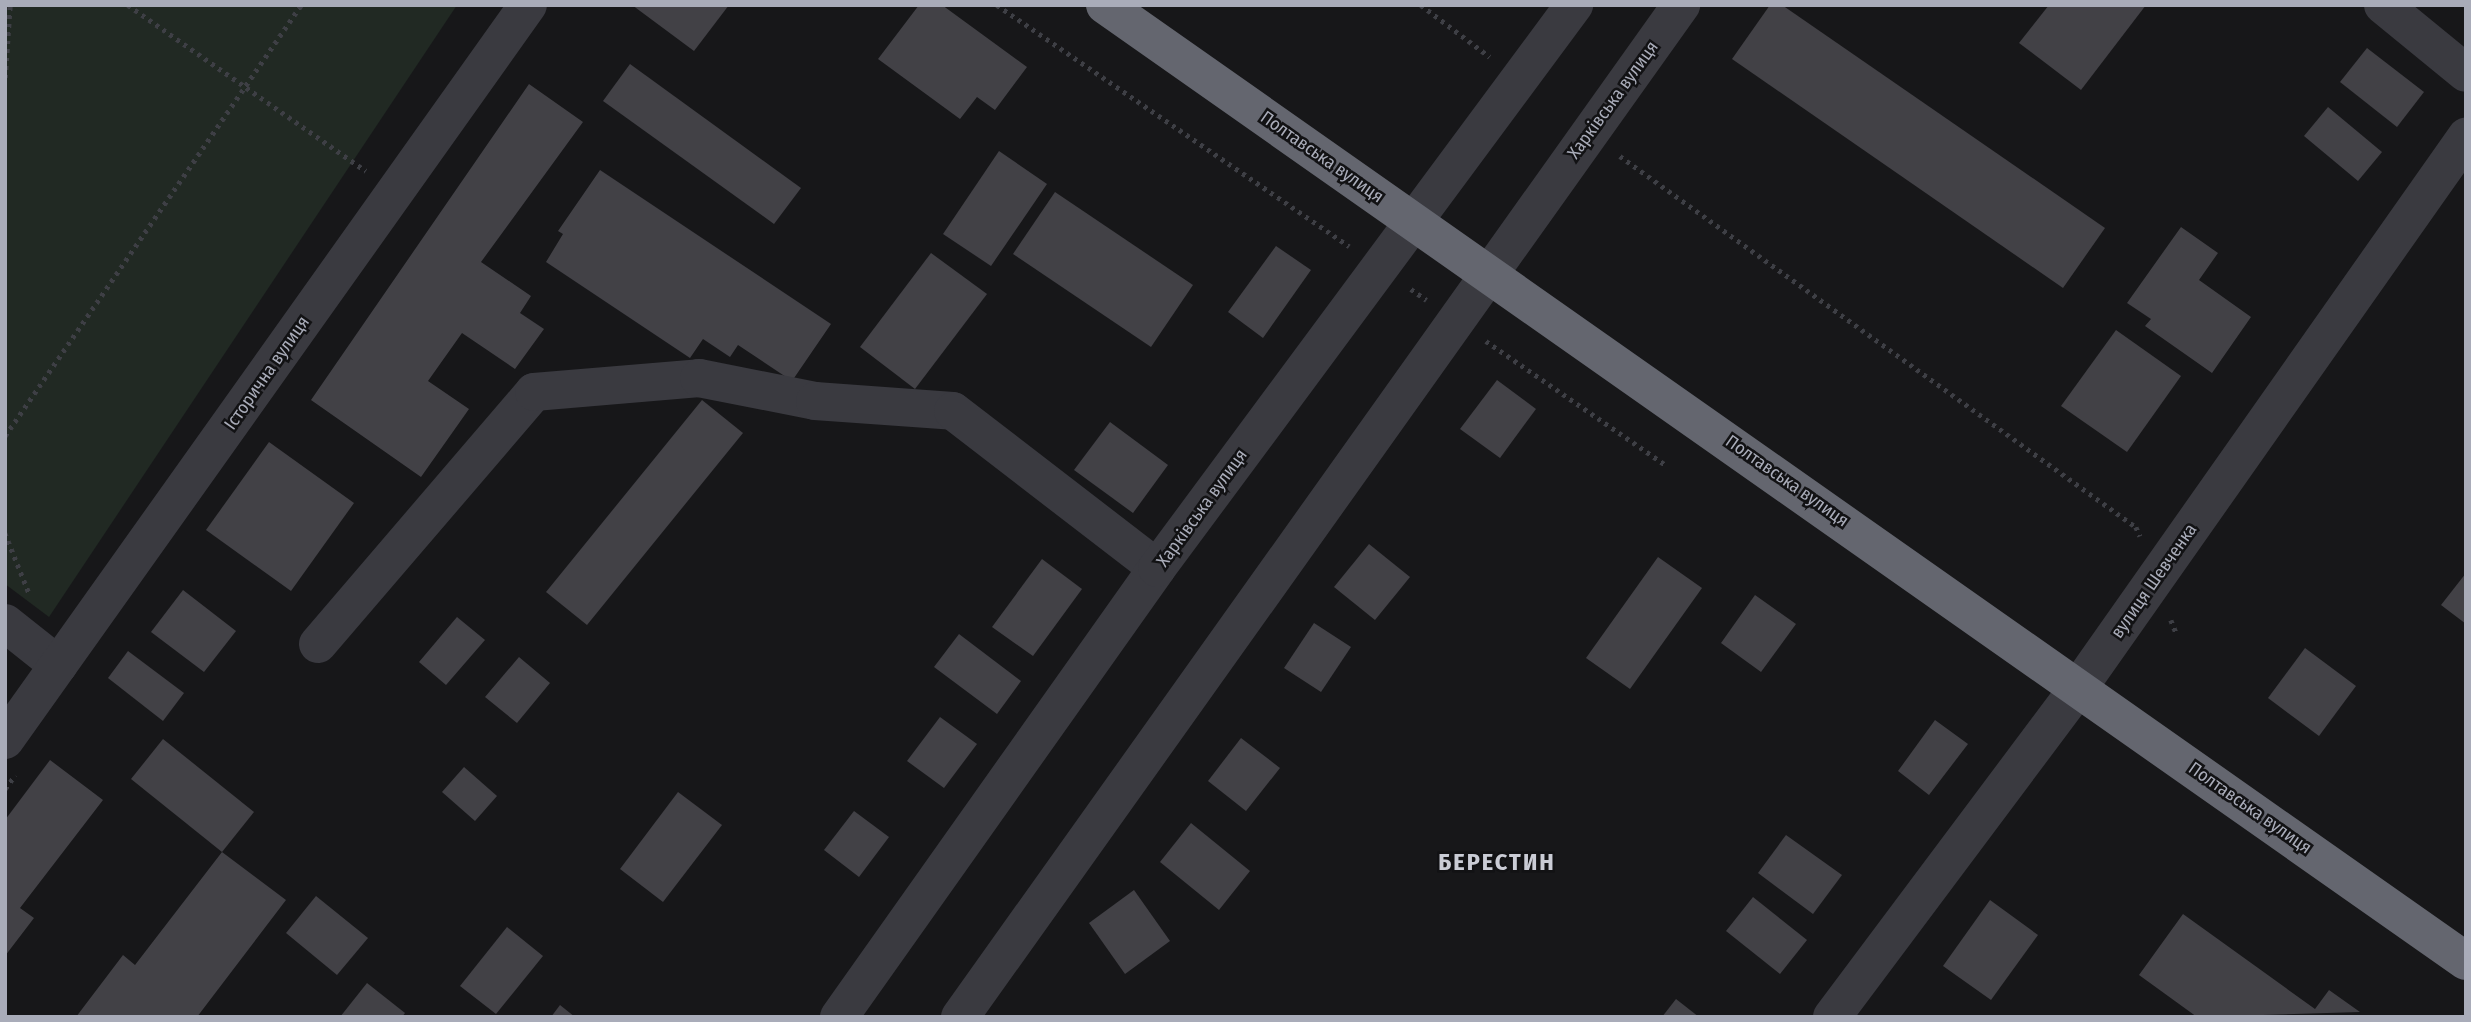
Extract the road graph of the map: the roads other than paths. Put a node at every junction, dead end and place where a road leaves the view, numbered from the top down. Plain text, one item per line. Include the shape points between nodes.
1 (528, 5) edge
2 (1105, 5) edge
3 (1574, 5) edge
4 (1681, 5) edge
5 (2383, 5) edge
6 (2466, 72) edge
7 (2466, 137) edge
8 (1414, 221) junction
9 (1490, 271) junction
10 (1157, 569) junction
11 (5, 623) edge
12 (318, 644) dead end
13 (58, 665) junction
14 (2079, 687) junction
15 (5, 740) edge
16 (2466, 961) edge
17 (839, 1017) edge
18 (960, 1017) edge
19 (1832, 1017) edge

1 - 13 street, Історична вулиця
2 - 8 highway, Полтавська вулиця
3 - 8 street, Харківська вулиця
4 - 9 street, Харківська вулиця
5 - 6 street
7 - 14 street, вулиця Шевченка
8 - 9 highway, Полтавська вулиця
8 - 10 street, Харківська вулиця
9 - 14 highway, Полтавська вулиця
9 - 18 street, Харківська вулиця
10 - 12 street via 953,411 815,401 699,378 534,392
10 - 17 street, Харківська вулиця
11 - 13 street
13 - 15 street, Історична вулиця
14 - 16 highway, Полтавська вулиця
14 - 19 street, вулиця Шевченка

